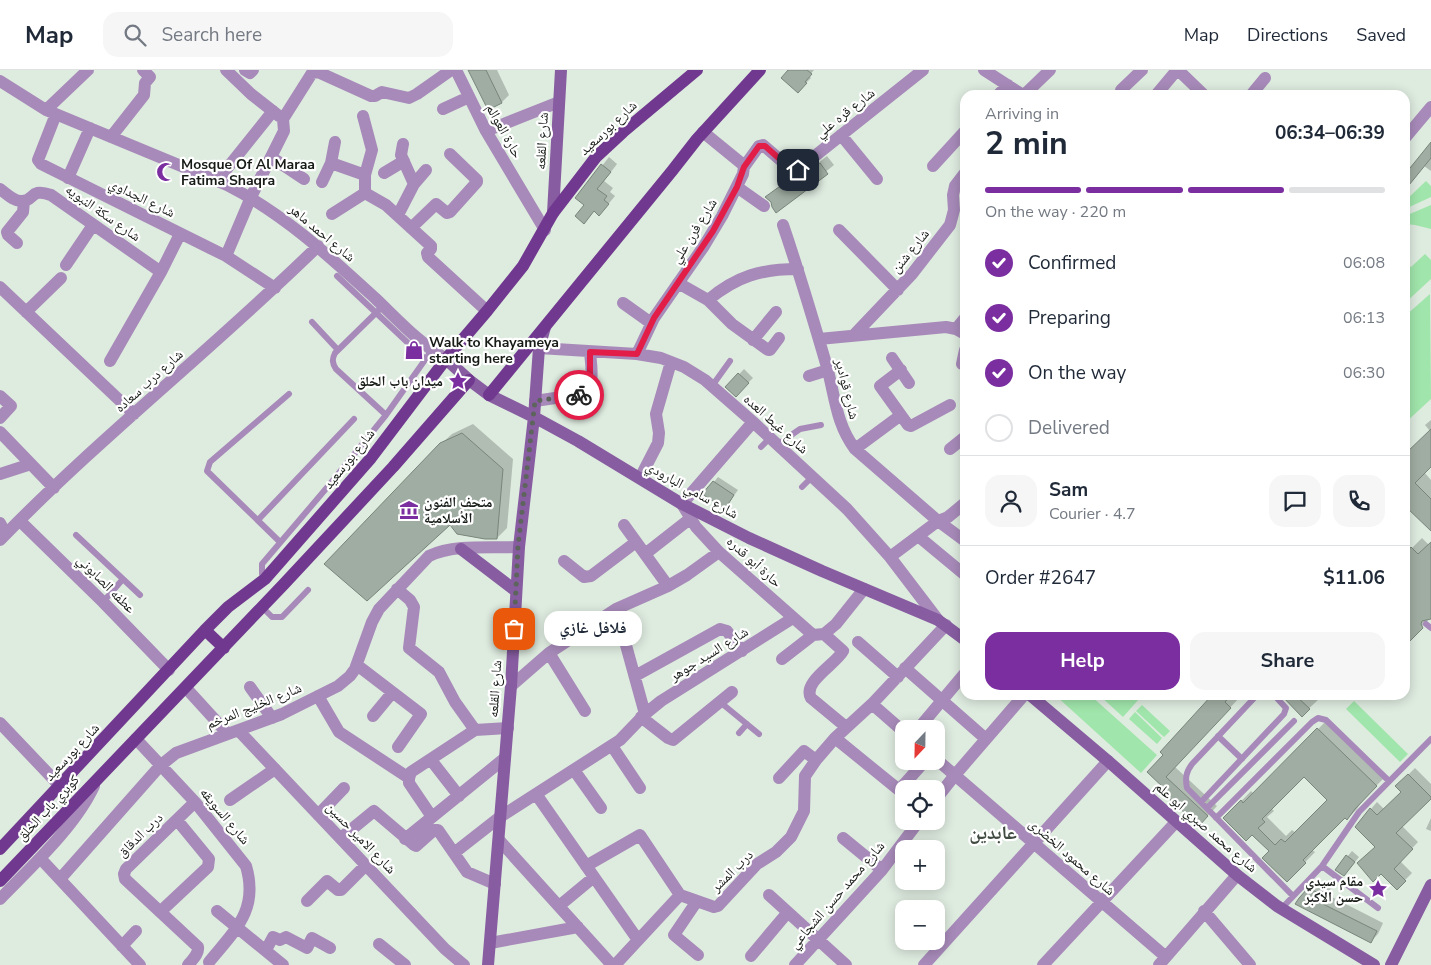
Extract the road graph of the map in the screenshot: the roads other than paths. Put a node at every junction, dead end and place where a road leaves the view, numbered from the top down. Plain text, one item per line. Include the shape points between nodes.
1 (88, 70) edge
2 (143, 70) edge
3 (245, 70) edge
4 (253, 70) edge
5 (450, 70) edge
6 (456, 70) edge
7 (561, 70) edge
8 (697, 70) edge
9 (760, 70) edge
10 (923, 70) edge
11 (984, 70) edge
12 (1050, 70) edge
13 (1142, 70) edge
14 (1178, 70) edge
15 (232, 72) edge
16 (1265, 78) dead end
17 (0, 81) edge
18 (1008, 85) junction
19 (1003, 90) edge
20 (1016, 90) edge
21 (1028, 90) edge
22 (1121, 90) dead end
23 (1160, 90) edge
24 (1199, 90) edge
25 (1255, 90) edge
26 (469, 97) junction
27 (559, 102) junction
28 (1431, 107) edge
29 (443, 109) dead end
30 (51, 112) junction
31 (278, 115) junction
32 (362, 116) dead end
33 (90, 128) junction
34 (486, 131) junction
35 (703, 132) junction
36 (1410, 132) edge
37 (841, 135) junction
38 (111, 136) junction
39 (960, 136) edge
40 (335, 142) dead end
41 (404, 144) dead end
42 (450, 154) dead end
43 (271, 157) junction
44 (404, 161) junction
45 (331, 163) junction
46 (933, 166) dead end
47 (744, 167) junction
48 (426, 170) dead end
49 (384, 174) dead end
50 (365, 175) junction
51 (68, 178) junction
52 (877, 178) dead end
53 (304, 179) dead end
54 (960, 180) edge
55 (217, 181) junction
56 (322, 182) dead end
57 (414, 184) junction
58 (737, 187) junction
59 (0, 189) edge
60 (365, 193) junction
61 (251, 197) junction
62 (24, 201) junction
63 (764, 206) dead end
64 (954, 210) junction
65 (553, 213) junction
66 (332, 214) dead end
67 (398, 215) junction
68 (960, 216) edge
69 (93, 225) junction
70 (783, 225) dead end
71 (411, 228) junction
72 (545, 230) junction
73 (839, 230) dead end
74 (180, 234) junction
75 (17, 243) dead end
76 (318, 246) junction
77 (226, 256) junction
78 (66, 266) dead end
79 (798, 269) junction
80 (161, 272) junction
81 (337, 276) dead end
82 (61, 278) dead end
83 (678, 283) junction
84 (0, 287) edge
85 (275, 288) junction
86 (898, 290) junction
87 (708, 300) junction
88 (623, 303) dead end
89 (379, 309) junction
90 (487, 311) junction
91 (26, 312) junction
92 (776, 312) dead end
93 (312, 322) dead end
94 (651, 323) junction
95 (545, 327) junction
96 (960, 332) edge
97 (854, 335) junction
98 (779, 338) dead end
99 (819, 339) junction
100 (753, 340) junction
101 (539, 348) junction
102 (338, 350) junction
103 (590, 352) junction
104 (637, 354) junction
105 (428, 355) junction
106 (892, 358) dead end
107 (446, 359) junction
108 (110, 361) dead end
109 (730, 361) dead end
110 (671, 362) junction
111 (828, 370) junction
112 (901, 370) junction
113 (809, 376) dead end
114 (469, 380) junction
115 (909, 383) dead end
116 (712, 386) junction
117 (289, 394) dead end
118 (488, 395) junction
119 (0, 396) edge
120 (535, 401) junction
121 (950, 404) dead end
122 (134, 414) junction
123 (386, 415) junction
124 (901, 415) junction
125 (534, 417) junction
126 (0, 418) edge
127 (354, 419) dead end
128 (753, 422) junction
129 (821, 425) dead end
130 (0, 432) edge
131 (960, 441) edge
132 (770, 443) junction
133 (856, 449) junction
134 (950, 449) dead end
135 (31, 464) junction
136 (0, 474) edge
137 (812, 477) junction
138 (640, 478) junction
139 (802, 487) dead end
140 (54, 488) junction
141 (682, 504) junction
142 (960, 506) edge
143 (691, 518) junction
144 (258, 520) junction
145 (20, 521) junction
146 (938, 521) junction
147 (624, 525) dead end
148 (2, 532) edge
149 (76, 535) dead end
150 (918, 536) junction
151 (960, 537) edge
152 (280, 542) junction
153 (636, 542) junction
154 (518, 546) junction
155 (461, 549) junction
156 (719, 552) junction
157 (645, 554) junction
158 (890, 557) junction
159 (564, 561) dead end
160 (960, 571) edge
161 (265, 578) junction
162 (124, 579) junction
163 (668, 586) junction
164 (397, 589) junction
165 (864, 589) junction
166 (308, 590) dead end
167 (516, 590) junction
168 (140, 595) dead end
169 (103, 602) junction
170 (262, 607) junction
171 (616, 609) junction
172 (794, 618) junction
173 (942, 622) junction
174 (205, 630) junction
175 (818, 635) junction
176 (960, 636) edge
177 (858, 642) dead end
178 (224, 648) junction
179 (742, 650) junction
180 (549, 653) junction
181 (782, 659) dead end
182 (357, 665) junction
183 (170, 670) junction
184 (902, 673) junction
185 (635, 676) junction
186 (960, 680) edge
187 (250, 686) dead end
188 (511, 686) junction
189 (186, 688) junction
190 (732, 692) dead end
191 (392, 693) junction
192 (318, 696) junction
193 (1020, 700) edge
194 (1036, 700) edge
195 (1252, 700) edge
196 (1279, 700) edge
197 (941, 701) junction
198 (720, 702) junction
199 (872, 704) junction
200 (585, 711) dead end
201 (373, 716) dead end
202 (643, 716) junction
203 (272, 718) junction
204 (925, 720) edge
205 (1294, 720) dead end
206 (0, 723) edge
207 (747, 724) junction
208 (895, 724) edge
209 (846, 726) junction
210 (508, 728) junction
211 (476, 730) junction
212 (232, 732) junction
213 (739, 733) dead end
214 (759, 734) dead end
215 (1218, 736) junction
216 (835, 738) junction
217 (136, 739) junction
218 (986, 739) junction
219 (1431, 739) edge
220 (612, 746) junction
221 (398, 747) dead end
222 (505, 758) junction
223 (1242, 759) junction
224 (431, 760) junction
225 (816, 760) junction
226 (1108, 761) junction
227 (160, 766) junction
228 (945, 767) edge
229 (275, 769) junction
230 (574, 770) junction
231 (917, 770) edge
232 (954, 775) junction
233 (98, 778) junction
234 (409, 778) junction
235 (779, 778) dead end
236 (1389, 781) junction
237 (60, 786) junction
238 (945, 787) edge
239 (344, 788) dead end
240 (640, 788) dead end
241 (536, 794) junction
242 (459, 796) junction
243 (230, 800) dead end
244 (195, 802) junction
245 (1201, 802) junction
246 (602, 808) dead end
247 (1207, 808) junction
248 (318, 815) junction
249 (432, 817) junction
250 (500, 817) junction
251 (1216, 818) junction
252 (178, 820) junction
253 (1176, 822) junction
254 (912, 830) edge
255 (341, 838) junction
256 (842, 838) dead end
257 (405, 839) junction
258 (499, 840) junction
259 (1033, 843) junction
260 (0, 849) edge
261 (454, 853) junction
262 (40, 858) junction
263 (366, 865) junction
264 (586, 866) junction
265 (1322, 866) junction
266 (882, 870) junction
267 (1237, 875) junction
268 (594, 877) junction
269 (60, 879) junction
270 (0, 881) edge
271 (495, 884) junction
272 (1431, 885) edge
273 (680, 894) junction
274 (769, 895) dead end
275 (1293, 896) junction
276 (0, 899) edge
277 (697, 901) junction
278 (1101, 901) junction
279 (307, 902) dead end
280 (559, 906) junction
281 (1378, 908) dead end
282 (1281, 909) junction
283 (217, 911) dead end
284 (1204, 911) junction
285 (160, 912) junction
286 (788, 912) junction
287 (237, 927) junction
288 (578, 927) junction
289 (136, 931) dead end
290 (638, 940) junction
291 (818, 940) junction
292 (490, 943) junction
293 (379, 944) dead end
294 (122, 946) junction
295 (330, 948) dead end
296 (266, 950) junction
297 (198, 951) junction
298 (698, 955) dead end
299 (751, 956) dead end
300 (1162, 961) edge
301 (211, 963) edge
302 (611, 964) edge
303 (140, 965) edge
304 (188, 965) edge
305 (283, 965) edge
306 (405, 965) edge
307 (464, 965) edge
308 (488, 965) edge
309 (796, 965) edge
310 (846, 965) edge
311 (924, 965) edge
312 (1043, 965) edge
313 (1250, 965) edge
314 (1374, 965) edge
315 (1391, 965) edge

1 - 30 street
2 - 38 street via 150,77 144,86 144,95
3 - 4 street via 250,73
5 - 31 street via 409,98 382,92 370,96 316,71
6 - 26 street, حارة العوالم
7 - 27 main road, شارع القلعه
8 - 65 main road, شارع بورسعيد via 596,157
9 - 35 main road
10 - 37 street, شارع قره علي
11 - 18 street
12 - 21 street
13 - 22 street
14 - 23 street
14 - 24 street
15 - 31 street via 251,94
16 - 25 street
17 - 30 street, شارع احمد ماهر
18 - 19 street
18 - 20 street
26 - 29 street
26 - 34 street, حارة العوالم
27 - 34 street
27 - 65 main road, شارع القلعه
28 - 36 street
30 - 33 street, شارع احمد ماهر
30 - 51 street, شارع الجداوي via 38,162
31 - 43 street via 284,131
31 - 55 street
32 - 50 street via 372,150
33 - 38 street, شارع احمد ماهر
33 - 51 street
34 - 72 street, حارة العوالم
35 - 47 street
35 - 95 main road
37 - 47 street, شارع قره علي via 796,171 763,145
37 - 52 street
38 - 55 street, شارع احمد ماهر
39 - 46 street
40 - 45 street
41 - 44 street via 401,153
42 - 71 street via 478,180 450,212 434,205
43 - 53 street
43 - 61 street
44 - 49 street
44 - 57 street
45 - 50 street
45 - 56 street
47 - 58 street, شارع فرن علي
48 - 57 street
50 - 60 street
51 - 74 street, شارع الجداوي
54 - 64 street, شارع شنن via 953,195
55 - 61 street, شارع احمد ماهر
57 - 67 street
58 - 63 street
58 - 83 street, شارع فرن علي via 713,231
59 - 62 street via 14,199
60 - 66 street
60 - 67 street
61 - 76 street, شارع احمد ماهر
61 - 77 street
62 - 69 street, شارع سكة النبويه via 41,192
62 - 75 street via 23,212 7,232
64 - 68 street
64 - 86 street, شارع شنن via 950,224
65 - 72 main road, شارع بورسعيد
67 - 71 street
69 - 78 street
69 - 80 street, شارع سكة النبويه
70 - 79 street, شارع قوادير
71 - 90 street via 430,246 428,257
72 - 90 main road, شارع بورسعيد via 523,266
73 - 86 street
74 - 77 street, شارع الجداوي
74 - 80 street
76 - 85 street, شارع درب سعاده
76 - 89 street, شارع احمد ماهر
77 - 85 street, شارع الجداوي
79 - 87 street via 758,272 740,278
79 - 99 street, شارع قوادير
80 - 108 street
81 - 89 lane
82 - 91 street
83 - 87 street
83 - 94 street, شارع فرن علي
84 - 91 street
85 - 122 street, شارع درب سعاده
86 - 97 street, شارع شنن
87 - 100 street
88 - 94 street
89 - 102 lane
89 - 105 street, شارع احمد ماهر
90 - 107 main road, شارع بورسعيد
91 - 122 street
92 - 100 street
93 - 102 lane
94 - 104 street, شارع فرن علي
95 - 101 main road, شارع القلعه
95 - 118 main road
96 - 97 street via 936,328
97 - 99 street
98 - 100 street via 769,350
99 - 111 street, شارع قوادير
101 - 103 street, شارع غيط العده
101 - 120 main road, شارع القلعه
102 - 123 lane via 333,358 336,369
103 - 104 street, شارع غيط العده
103 - 120 street via 588,390 582,394
104 - 110 street, شارع غيط العده
105 - 107 street, شارع احمد ماهر
105 - 123 lane
106 - 112 street
107 - 114 main road, شارع سامي البارودي
107 - 161 main road, شارع بورسعيد via 371,458
109 - 116 lane
110 - 116 street, شارع غيط العده
110 - 138 street via 656,414 658,443
111 - 113 street
111 - 133 street, شارع قوادير via 842,429
112 - 115 street
112 - 124 street via 880,386
114 - 118 main road, شارع سامي البارودي
114 - 170 main road
116 - 128 street, شارع غيط العده
117 - 144 lane via 208,467 209,473
118 - 125 main road, شارع سامي البارودي
119 - 126 street via 11,406
120 - 125 main road, شارع القلعه
121 - 124 street via 911,426
122 - 140 street, شارع درب سعاده
123 - 152 lane
124 - 133 street
125 - 138 main road, شارع سامي البارودي
125 - 154 main road, شارع القلعه
127 - 144 lane
128 - 132 street, شارع غيط العده
128 - 141 street
129 - 132 lane via 800,429
130 - 135 street
131 - 134 street
132 - 137 street, شارع غيط العده
133 - 146 street, شارع قوادير
135 - 136 street
135 - 140 street
137 - 139 lane
137 - 158 street, شارع غيط العده via 847,509
138 - 141 main road, شارع سامي البارودي
140 - 145 street, شارع درب سعاده
141 - 143 street, حارة أبو قدره
141 - 165 main road, شارع سامي البارودي
142 - 146 street
143 - 156 street, حارة أبو قدره
143 - 157 street
144 - 152 lane
145 - 148 street, شارع درب سعاده
145 - 169 street, عطفه الصابوني
146 - 150 street
146 - 151 street, شارع قوادير
147 - 153 street
149 - 162 lane
150 - 158 street
150 - 160 street
152 - 161 lane via 262,564
153 - 157 street
153 - 159 street via 591,576 584,577
154 - 155 street, شارع الخليج المرخم
154 - 167 main road, شارع القلعه
155 - 164 street, شارع الخليج المرخم via 429,556
155 - 167 main road
156 - 163 street
156 - 172 street, حارة أبو قدره
157 - 163 street
158 - 173 street, شارع غيط العده
161 - 174 main road, شارع بورسعيد
162 - 168 lane
162 - 169 lane
163 - 171 street
164 - 182 street, شارع الخليج المرخم via 372,622
164 - 211 street via 414,607 409,648 439,672 455,702
165 - 173 main road, شارع سامي البارودي
165 - 175 street via 836,624
166 - 170 lane via 282,617 276,618
167 - 188 main road, شارع القلعه
169 - 183 street, عطفه الصابوني
170 - 178 main road
171 - 180 street
171 - 185 street
172 - 175 street, حارة أبو قدره
172 - 179 street, شارع السيد جوهر
173 - 176 main road
173 - 184 street, درب المشر
174 - 178 main road
174 - 183 main road, شارع بورسعيد
175 - 181 street
175 - 209 street, حارة أبو قدره via 843,651 809,690 812,698
177 - 184 street
178 - 189 main road
179 - 185 street via 727,631 720,629
179 - 202 street, شارع السيد جوهر
180 - 188 street
180 - 200 street
182 - 191 street
182 - 192 street, شارع الخليج المرخم via 338,686
183 - 237 main road, شارع بورسعيد
184 - 197 street
184 - 199 street, درب المشر
185 - 202 street
186 - 197 street
187 - 203 street
188 - 210 main road, شارع القلعه
189 - 212 street, شارع الامير حسين
189 - 217 main road
190 - 198 street
191 - 201 street
191 - 221 street via 421,714
192 - 203 street, شارع الخليج المرخم
192 - 234 street via 339,732
193 - 218 street
194 - 226 main road, شارع محمد صبري ابو علم
195 - 215 lane
196 - 223 lane via 1286,708 1284,714
197 - 204 street
197 - 218 street
198 - 202 street via 673,740
198 - 207 lane
199 - 208 street
199 - 209 street, درب المشر
202 - 220 street, شارع السيد جوهر
203 - 212 street, شارع الخليج المرخم
205 - 247 lane
206 - 237 street
207 - 213 lane
207 - 214 lane
209 - 216 street, درب المشر
210 - 211 street
210 - 222 main road, شارع القلعه
211 - 224 street
212 - 227 street, شارع الخليج المرخم via 176,752
212 - 229 street, شارع الامير حسين
215 - 223 lane
215 - 245 lane via 1186,775 1187,788
216 - 225 street, درب المشر
216 - 231 street via 897,790
217 - 227 street, شارع السويقه
217 - 233 main road
218 - 232 street
219 - 236 lane
220 - 230 street, شارع السيد جوهر
220 - 240 street
222 - 242 street
222 - 250 main road, شارع القلعه
223 - 245 lane
224 - 234 street via 411,772
224 - 242 street
225 - 235 street via 804,751
225 - 277 street, درب المشر via 805,776 803,816 786,843 757,864 718,906
226 - 253 main road, شارع محمد صبري ابو علم
226 - 259 street
227 - 244 street, شارع السويقه
227 - 269 street, شارع الخليج المرخم
228 - 232 street, شارع محمود الخضرى
229 - 243 street
229 - 248 street, شارع الامير حسين
230 - 241 street, شارع السيد جوهر
230 - 246 street
232 - 238 street
232 - 259 street, شارع محمود الخضرى
233 - 262 street via 82,806
233 - 270 main road, كوبري باب الخلق
234 - 249 street via 409,783
236 - 251 lane via 1326,720 1318,718
236 - 265 lane via 1350,822
237 - 260 main road, شارع بورسعيد
239 - 248 street
241 - 250 street, شارع السيد جوهر
241 - 264 street
242 - 249 street
244 - 252 street, درب الدقاق
244 - 287 street, شارع السويقه via 246,866 249,902
245 - 247 lane
247 - 251 lane
248 - 255 street, شارع الامير حسين
249 - 257 street
250 - 258 main road, شارع القلعه
250 - 261 street, شارع السيد جوهر
251 - 275 lane
252 - 285 street, درب الدقاق via 209,859 209,864
252 - 285 street, درب الدقاق via 124,874 124,879
253 - 267 main road, شارع محمد صبري ابو علم
253 - 278 street
254 - 266 street, شارع محمد حسن الشجاعي
255 - 257 street via 374,811
255 - 263 street, شارع الامير حسين
256 - 266 street
257 - 261 street via 416,846 438,830
258 - 271 main road, شارع القلعه
258 - 280 street
259 - 278 street, شارع محمود الخضرى
259 - 311 street
261 - 271 street via 467,872
262 - 269 street
262 - 276 street
263 - 279 street via 341,890 327,881
263 - 307 street, شارع الامير حسين
264 - 268 street
264 - 273 street via 640,835
265 - 275 lane
265 - 281 lane
266 - 291 street, شارع محمد حسن الشجاعي
267 - 282 main road, شارع محمد صبري ابو علم
267 - 284 street
268 - 280 street
268 - 290 street
269 - 294 street
271 - 292 main road, شارع القلعه
272 - 315 main road
273 - 277 street, درب المشر
273 - 290 street
274 - 286 street
275 - 282 lane
277 - 298 street via 674,935
278 - 300 street, شارع محمود الخضرى
278 - 312 street
280 - 288 street
282 - 314 main road, شارع محمد صبري ابو علم
283 - 287 street
284 - 300 street
284 - 313 street
285 - 297 street via 198,946
286 - 291 street
286 - 299 street
287 - 296 street
287 - 301 street, شارع السويقه
288 - 292 street
288 - 302 street
289 - 294 street
290 - 302 street
291 - 309 street, شارع محمد حسن الشجاعي
291 - 310 street
292 - 308 main road, شارع القلعه
293 - 306 street
294 - 303 street
295 - 296 street via 312,938 307,948 286,936 280,940 273,937
296 - 305 street
297 - 301 street
297 - 304 street

